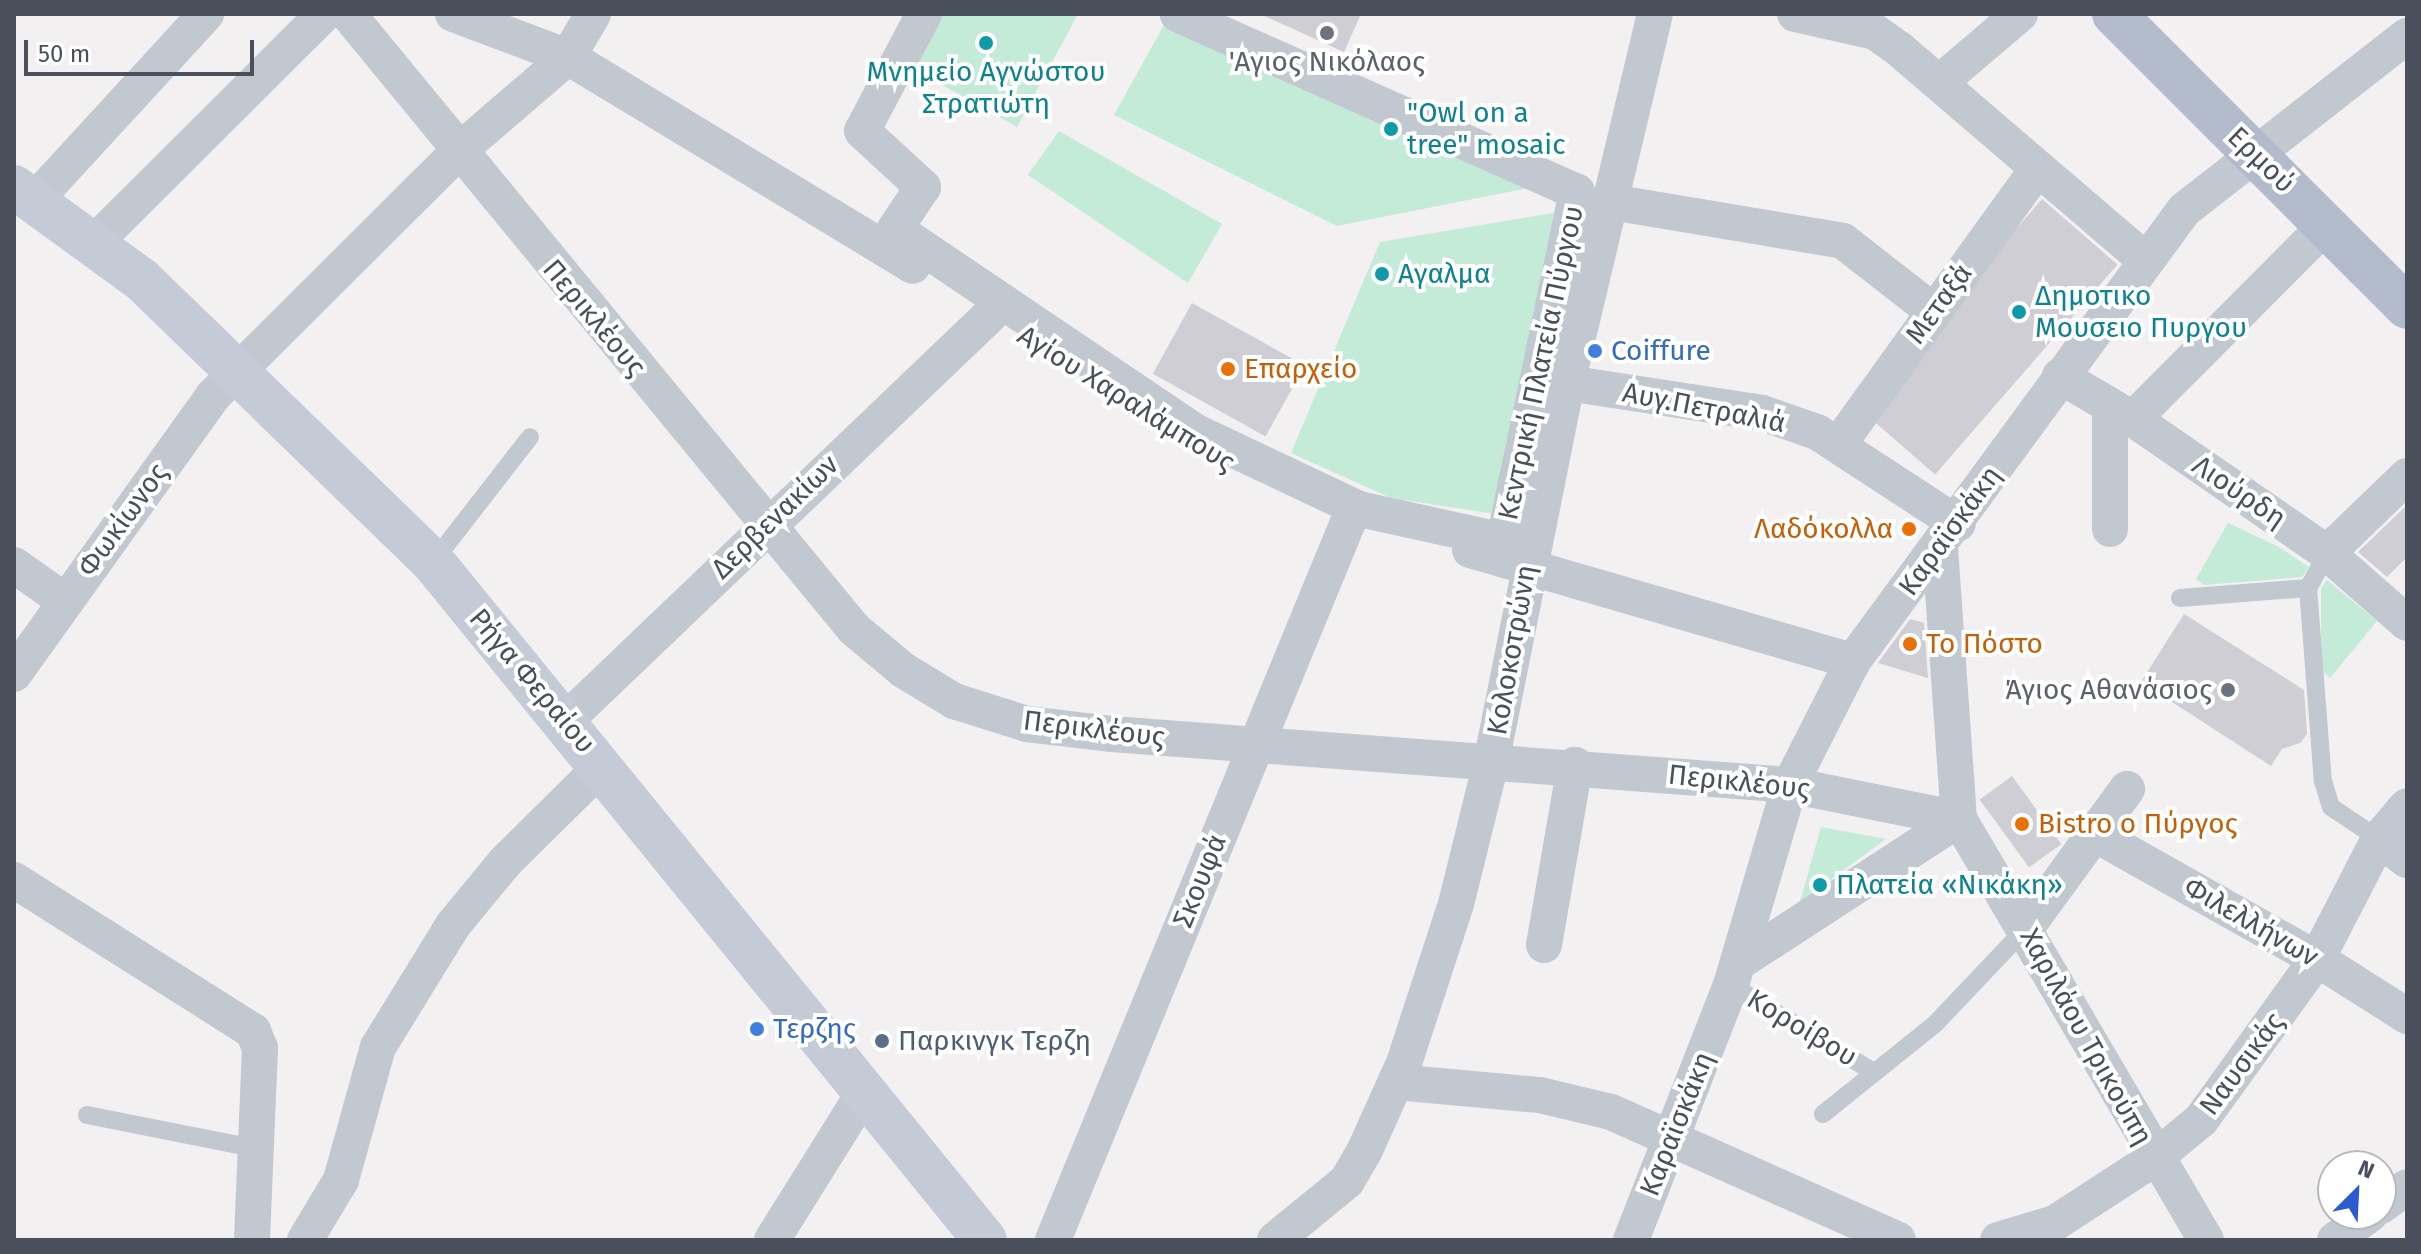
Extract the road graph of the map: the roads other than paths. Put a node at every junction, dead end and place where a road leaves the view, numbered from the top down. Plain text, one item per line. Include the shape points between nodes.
1 (206, 14) edge
2 (324, 14) edge
3 (348, 14) edge
4 (453, 14) edge
5 (593, 14) edge
6 (924, 14) edge
7 (1178, 14) edge
8 (1655, 14) edge
9 (1795, 14) edge
10 (2020, 14) edge
11 (2114, 14) edge
12 (2407, 36) edge
13 (568, 57) junction
14 (1940, 82) junction
15 (461, 149) junction
16 (2254, 154) junction
17 (2036, 171) junction
18 (24, 193) edge
19 (1611, 202) junction
20 (2328, 223) junction
21 (95, 242) junction
22 (2142, 257) dead end
23 (2407, 307) edge
24 (1933, 311) junction
25 (990, 315) junction
26 (237, 371) junction
27 (2060, 376) junction
28 (1567, 383) junction
29 (2122, 413) junction
30 (530, 437) dead end
31 (1844, 437) dead end
32 (2407, 476) edge
33 (1348, 522) junction
34 (766, 525) junction
35 (2110, 529) dead end
36 (1949, 536) junction
37 (2327, 553) junction
38 (433, 562) junction
39 (1527, 563) junction
40 (14, 565) edge
41 (2308, 588) junction
42 (2180, 598) dead end
43 (65, 601) junction
44 (2407, 623) edge
45 (1853, 661) junction
46 (14, 674) edge
47 (564, 722) junction
48 (1254, 746) junction
49 (1492, 758) junction
50 (603, 765) junction
51 (1575, 765) junction
52 (1790, 785) junction
53 (2127, 789) dead end
54 (2407, 806) edge
55 (1959, 819) junction
56 (2093, 833) junction
57 (2393, 849) edge
58 (14, 880) edge
59 (2026, 928) junction
60 (1544, 945) dead end
61 (2317, 959) junction
62 (1735, 974) junction
63 (2407, 1016) edge
64 (1872, 1071) junction
65 (1396, 1082) junction
66 (865, 1091) junction
67 (1823, 1114) dead end
68 (87, 1115) dead end
69 (1671, 1140) junction
70 (258, 1149) junction
71 (2155, 1158) junction
72 (252, 1240) edge
73 (305, 1240) edge
74 (772, 1240) edge
75 (985, 1240) edge
76 (1053, 1240) edge
77 (1275, 1240) edge
78 (1631, 1240) edge
79 (1898, 1240) edge
80 (1998, 1240) edge
81 (2206, 1240) edge

1 - 18 street
2 - 21 street
3 - 15 street, Περικλέους
4 - 13 street, Αγίου Χαραλάμπους
5 - 13 street, Φωκίωνος
6 - 7 street, Κεντρική Πλατεία Πύργου via 862,131 923,187 895,229 1194,431 1359,509 1504,541 1577,192
8 - 19 street, Κολοκοτρώνη
9 - 14 street via 1875,32
10 - 14 street
11 - 16 main road, Ερμού
12 - 16 street, Καραϊσκάκη
13 - 15 street, Φωκίωνος
13 - 25 street, Αγίου Χαραλάμπους via 792,189
14 - 17 street
15 - 26 street, Φωκίωνος
15 - 34 street, Περικλέους
16 - 20 main road, Ερμού
16 - 27 street, Καραϊσκάκη via 2184,210
17 - 22 street
17 - 24 street, Μεταξά
18 - 21 street, Ρήγα Φεραίου
19 - 24 street via 1843,241
19 - 28 street, Κολοκοτρώνη
20 - 23 main road, Ερμού
20 - 29 street
21 - 26 street, Ρήγα Φεραίου
24 - 31 street, Μεταξά
25 - 33 street, Αγίου Χαραλάμπους via 1198,445
25 - 34 street, Δερβενακίων
26 - 38 street, Ρήγα Φεραίου
26 - 43 street, Φωκίωνος via 213,396
27 - 29 street, Λιούρδη
27 - 36 street, Καραϊσκάκη
28 - 36 street, Αυγ.Πετραλιά via 1762,413 1803,427 1875,467
28 - 39 street, Κολοκοτρώνη
29 - 35 street
29 - 37 street, Λιούρδη
30 - 38 lane
32 - 37 street
33 - 39 street, Αγίου Χαραλάμπους
33 - 48 street, Σκουφά
34 - 47 street, Δερβενακίων
34 - 48 street, Περικλέους via 854,629 903,670 954,701 1027,724
36 - 45 street, Καραϊσκάκη
36 - 55 street, Χαριλάου Τρικούπη
37 - 41 lane
37 - 44 street, Λιούρδη
38 - 47 street, Ρήγα Φεραίου
39 - 45 street, Αγίου Χαραλάμπους
39 - 49 street, Κολοκοτρώνη
40 - 43 street
41 - 42 lane
41 - 57 lane via 2323,781 2331,807
43 - 46 street, Φωκίωνος
45 - 52 street, Καραϊσκάκη
47 - 50 street, Ρήγα Φεραίου
48 - 49 street, Περικλέους
48 - 76 street, Σκουφά
49 - 51 street, Περικλέους
49 - 65 street, Κολοκοτρώνη via 1456,904
50 - 66 street, Ρήγα Φεραίου
50 - 73 street via 506,861 438,949 378,1047 341,1180
51 - 52 street, Περικλέους
51 - 60 street
52 - 55 street, Περικλέους
52 - 62 street, Καραϊσκάκη
53 - 56 street, Κοροίβου
54 - 57 street, Ναυσικάς
55 - 59 street, Χαριλάου Τρικούπη
55 - 62 street
56 - 59 street, Κοροίβου
56 - 61 street, Φιλελλήνων
57 - 61 street, Ναυσικάς
58 - 70 street via 253,1031 260,1048
59 - 64 lane, Κοροίβου via 1936,1023
59 - 71 street, Χαριλάου Τρικούπη
61 - 63 street, Φιλελλήνων
61 - 71 street, Ναυσικάς via 2235,1079 2201,1120
62 - 64 lane, Κοροίβου
62 - 69 street, Καραϊσκάκη
64 - 67 lane, Κοροίβου
65 - 69 street via 1540,1095 1611,1112
65 - 77 street, Κολοκοτρώνη via 1347,1181
66 - 74 street
66 - 75 street, Ρήγα Φεραίου
68 - 70 lane
69 - 78 street, Καραϊσκάκη
69 - 79 street
70 - 72 street
71 - 80 street, Ναυσικάς via 2055,1223
71 - 81 street, Χαριλάου Τρικούπη

